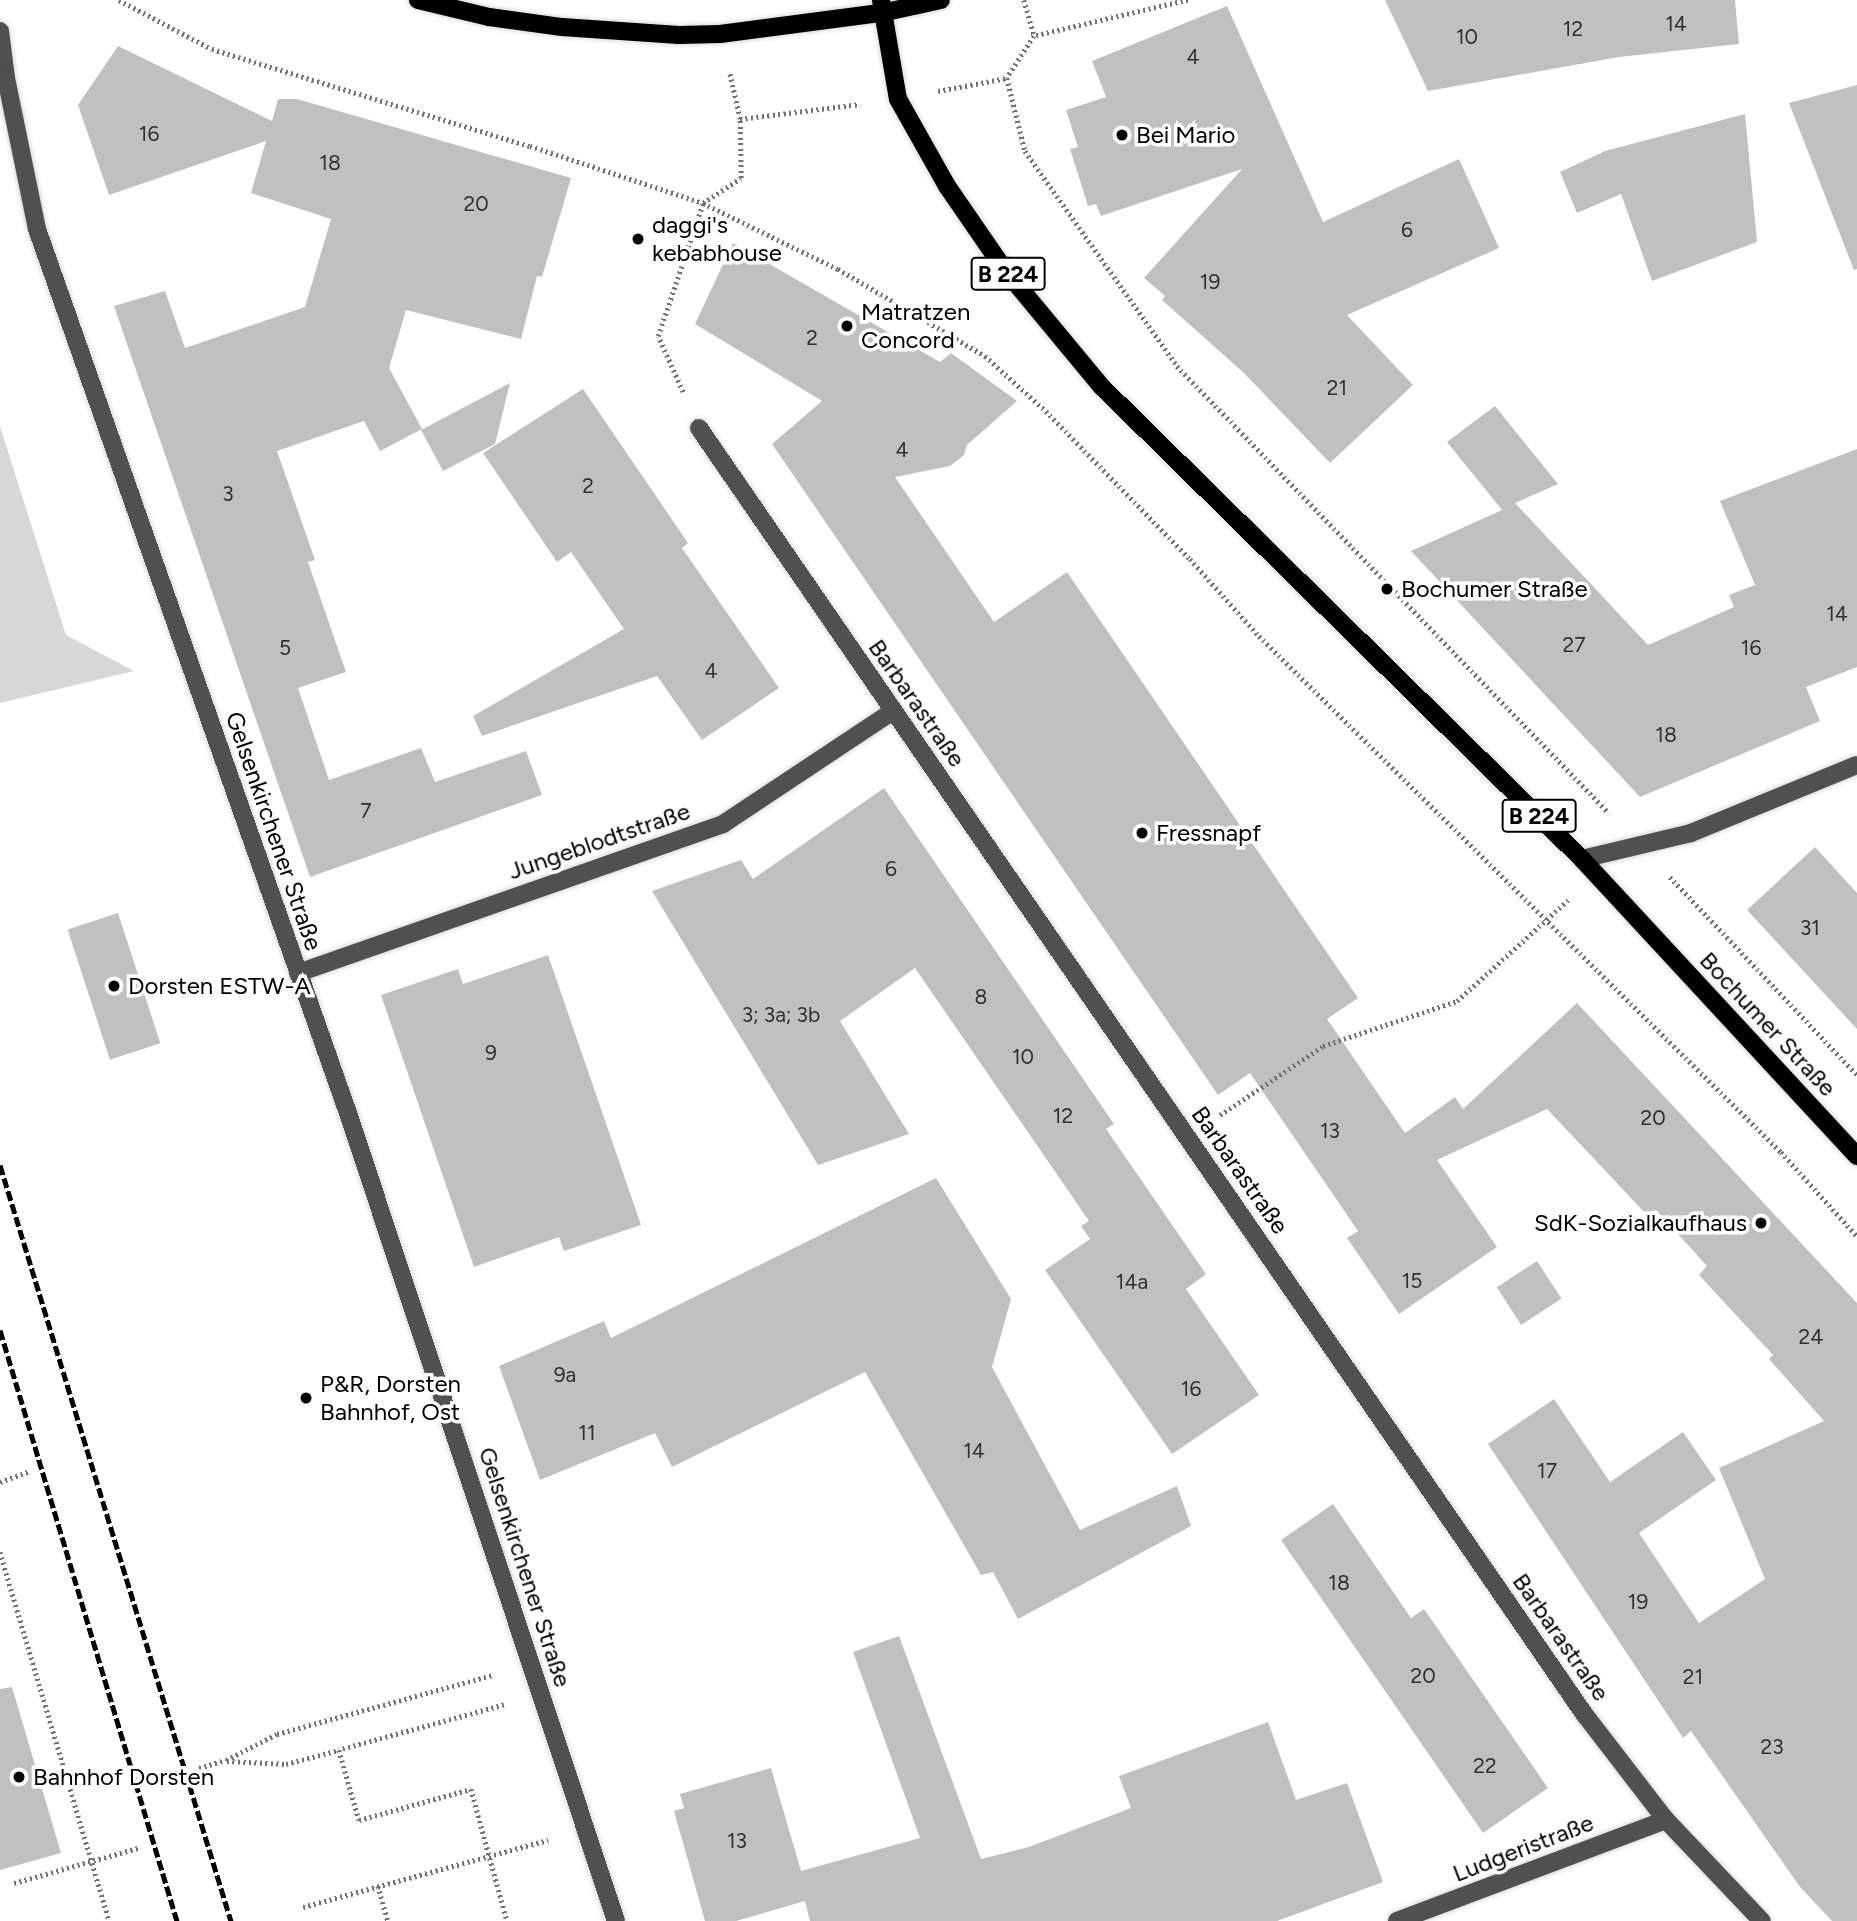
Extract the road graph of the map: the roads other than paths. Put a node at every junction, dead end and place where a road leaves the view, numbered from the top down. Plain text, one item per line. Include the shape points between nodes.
1 (418, 0) edge
2 (941, 0) edge
3 (884, 6) edge
4 (0, 31) edge
5 (699, 428) road end
6 (893, 711) junction
7 (1857, 765) edge
8 (1582, 859) junction
9 (298, 973) junction
10 (1857, 1156) edge
11 (1666, 1820) junction
12 (616, 1921) edge
13 (1397, 1921) edge
14 (1762, 1921) edge

1 - 3 main road via 538,24 679,35 720,34
2 - 3 main road
3 - 8 main road, Bochumer Straße / B 224 via 898,99 947,186 1004,269 1112,397
4 - 9 street, Gelsenkirchener Straße via 37,229
5 - 6 street, Barbarastraße
6 - 9 street, Jungeblodtstraße via 723,824
6 - 11 street, Barbarastraße via 1585,1715
7 - 8 street via 1691,833
8 - 10 main road, Bochumer Straße / B 224
9 - 12 street, Gelsenkirchener Straße
11 - 13 street, Ludgeristraße
11 - 14 street, Barbarastraße

